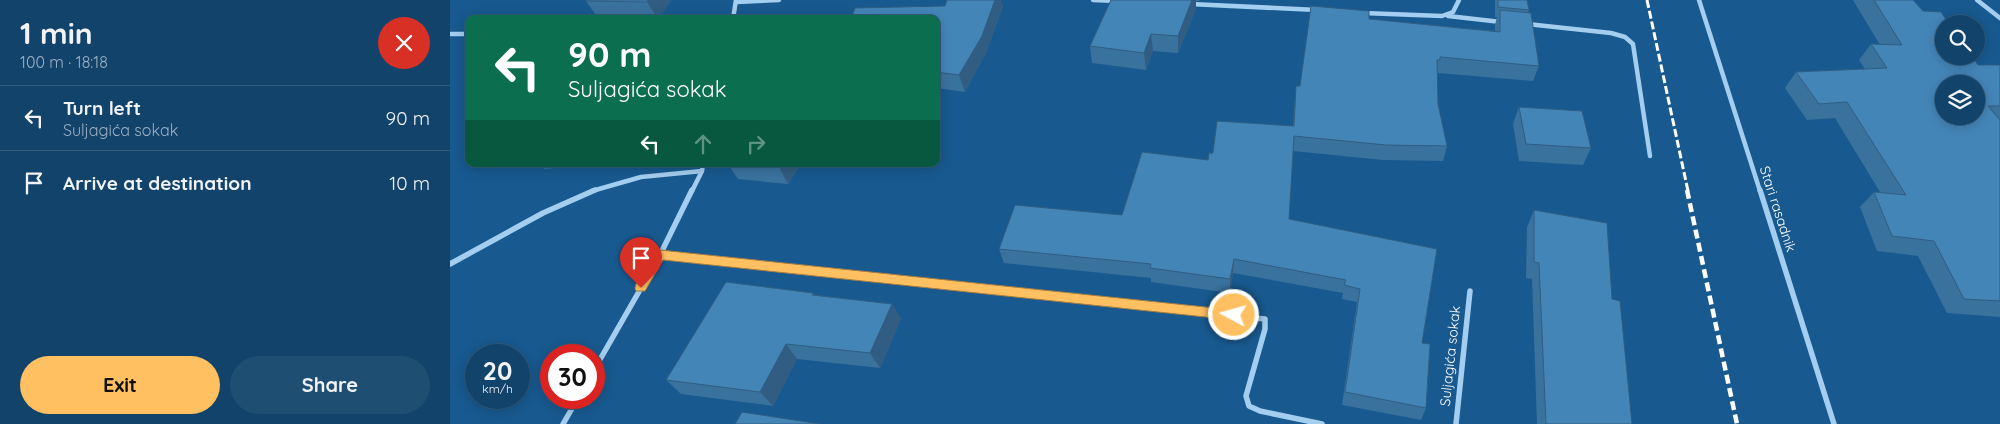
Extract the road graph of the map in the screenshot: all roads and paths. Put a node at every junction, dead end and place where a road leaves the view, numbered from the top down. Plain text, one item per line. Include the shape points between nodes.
1 (779, 0) edge
2 (1092, 0) edge
3 (1459, 0) edge
4 (1699, 0) edge
5 (1977, 0) edge
6 (736, 1) edge
7 (1121, 1) edge
8 (1188, 4) edge
9 (1323, 11) edge
10 (1362, 13) edge
11 (734, 15) edge
12 (1448, 16) junction
13 (2000, 18) edge
14 (1505, 22) edge
15 (1524, 24) edge
16 (450, 34) edge
17 (465, 34) edge
18 (1650, 156) dead end
19 (703, 167) edge
20 (702, 171) junction
21 (660, 255) junction
22 (450, 264) edge
23 (1470, 291) dead end
24 (605, 351) edge
25 (572, 409) edge
26 (563, 424) edge
27 (1322, 424) edge
28 (1456, 424) edge
29 (1834, 424) edge

1 - 6 street
2 - 7 street
3 - 12 street via 1458,7
4 - 29 street, Stari rasadnik
5 - 13 street
6 - 11 street
8 - 9 street
10 - 12 street
12 - 14 street
15 - 18 street via 1611,33 1625,37 1633,44
16 - 17 street
19 - 20 street
20 - 21 street
20 - 22 street via 640,177 599,190 559,207
21 - 24 street
21 - 27 street via 1265,319 1246,396 1249,406
23 - 28 street, Suljagića sokak
25 - 26 street

